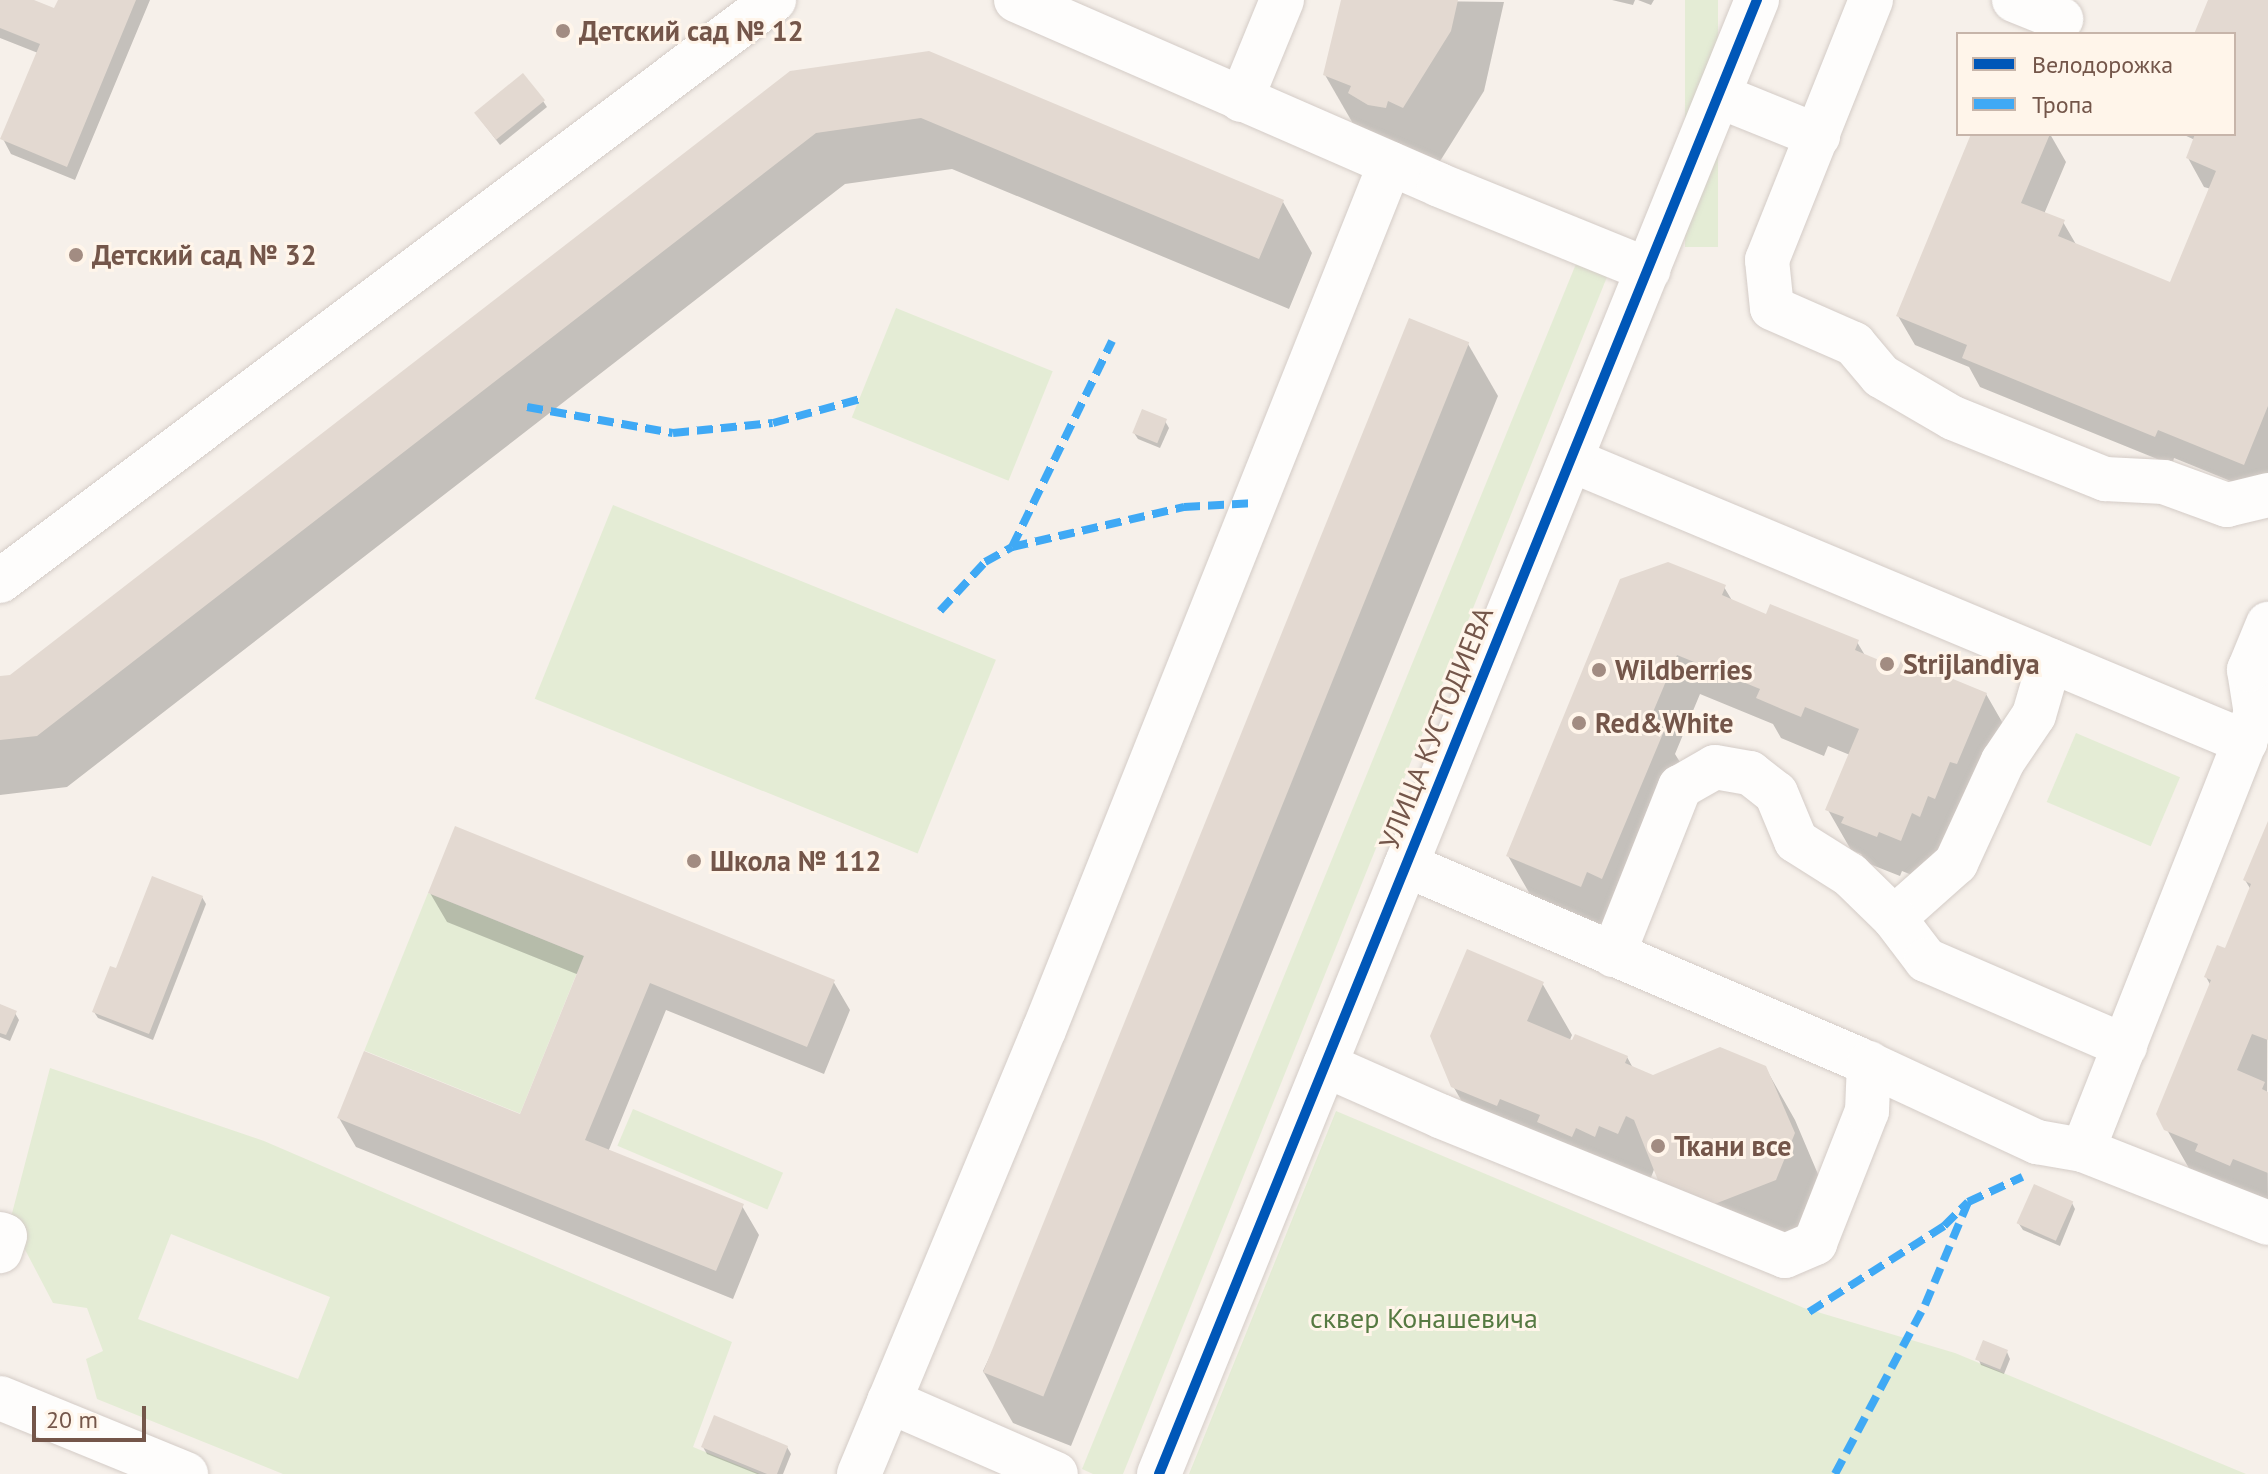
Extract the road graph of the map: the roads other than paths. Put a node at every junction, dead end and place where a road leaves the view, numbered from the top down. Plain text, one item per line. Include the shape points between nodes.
1 (774, 0) edge
2 (1016, 0) edge
3 (1282, 0) edge
4 (1757, 0) edge
5 (1871, 0) edge
6 (2014, 0) edge
7 (2061, 19) dead end
8 (1719, 96) junction
9 (1241, 100) junction
10 (1818, 136) junction
11 (1390, 164) junction
12 (1648, 270) junction
13 (1571, 460) junction
14 (2268, 495) edge
15 (0, 581) edge
16 (2268, 624) edge
17 (2050, 660) junction
18 (2256, 725) edge
19 (1406, 865) junction
20 (1894, 918) junction
21 (1613, 955) junction
22 (2125, 1046) junction
23 (1869, 1063) junction
24 (1325, 1065) junction
25 (2083, 1150) junction
26 (2268, 1223) edge
27 (0, 1234) edge
28 (0, 1251) edge
29 (0, 1398) edge
30 (889, 1401) junction
31 (186, 1474) edge
32 (859, 1474) edge
33 (1056, 1474) edge
34 (1159, 1474) edge

1 - 15 street
2 - 9 street
3 - 9 street
4 - 8 street, УЛИЦА КУСТОДИЕВА
5 - 10 street
6 - 7 street
8 - 10 street
8 - 12 street, УЛИЦА КУСТОДИЕВА
9 - 11 street
10 - 14 street via 1767,260 1772,308 1854,344 1881,376 1953,418 2105,479 2164,482 2227,505
11 - 12 street
11 - 30 street via 1044,1030
12 - 13 street, УЛИЦА КУСТОДИЕВА
13 - 17 street
13 - 19 street, УЛИЦА КУСТОДИЕВА
16 - 18 street via 2249,670
17 - 18 street
17 - 20 street via 2034,715 2003,761 1956,863
18 - 22 street
19 - 21 street
19 - 24 street, УЛИЦА КУСТОДИЕВА
20 - 21 street via 1850,875 1796,841 1776,793 1750,773 1715,767 1680,787
20 - 22 street via 1926,960
21 - 23 street
22 - 25 street
23 - 24 street via 1867,1111 1815,1243 1785,1256
23 - 25 street via 2037,1142
24 - 34 street, УЛИЦА КУСТОДИЕВА
25 - 26 street
27 - 28 street via 5,1236
29 - 31 street
30 - 32 street
30 - 33 street

